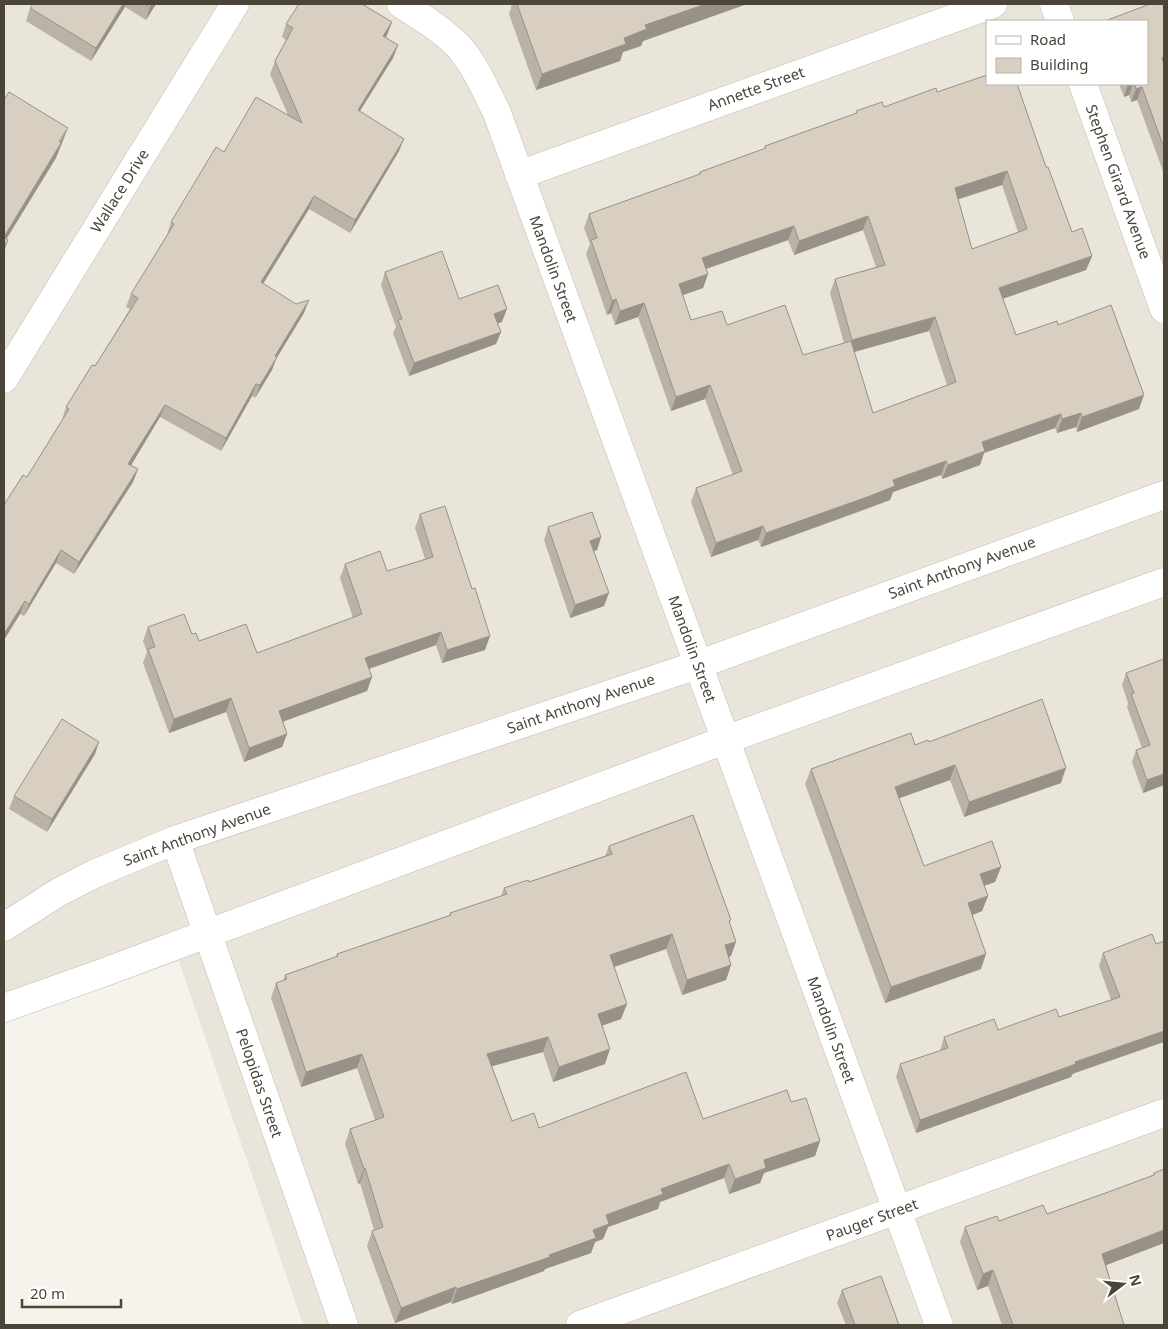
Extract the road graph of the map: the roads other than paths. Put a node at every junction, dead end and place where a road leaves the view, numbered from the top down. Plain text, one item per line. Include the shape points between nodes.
1 (236, 4) edge
2 (401, 4) edge
3 (993, 4) edge
4 (1054, 4) edge
5 (1060, 20) edge
6 (1083, 85) edge
7 (519, 175) junction
8 (1164, 309) edge
9 (4, 379) edge
10 (1164, 495) edge
11 (1164, 582) edge
12 (697, 665) junction
13 (725, 740) junction
14 (175, 840) junction
15 (4, 927) edge
16 (207, 934) junction
17 (4, 1008) edge
18 (1164, 1114) edge
19 (897, 1210) junction
20 (344, 1325) edge
21 (580, 1325) edge
22 (939, 1325) edge

1 - 9 street, Wallace Drive
2 - 7 street, Mandolin Street via 436,27 460,49 497,113
3 - 7 street, Annette Street
4 - 5 street
6 - 8 street, Stephen Girard Avenue
7 - 12 street, Mandolin Street
10 - 12 street, Saint Anthony Avenue
11 - 13 street
12 - 13 street, Mandolin Street
12 - 14 street, Saint Anthony Avenue
13 - 16 street
13 - 19 street, Mandolin Street
14 - 15 street, Saint Anthony Avenue via 94,874
14 - 16 street, Pelopidas Street
16 - 17 street
16 - 20 street, Pelopidas Street
18 - 19 street, Pauger Street
19 - 21 street, Pauger Street
19 - 22 street, Mandolin Street

